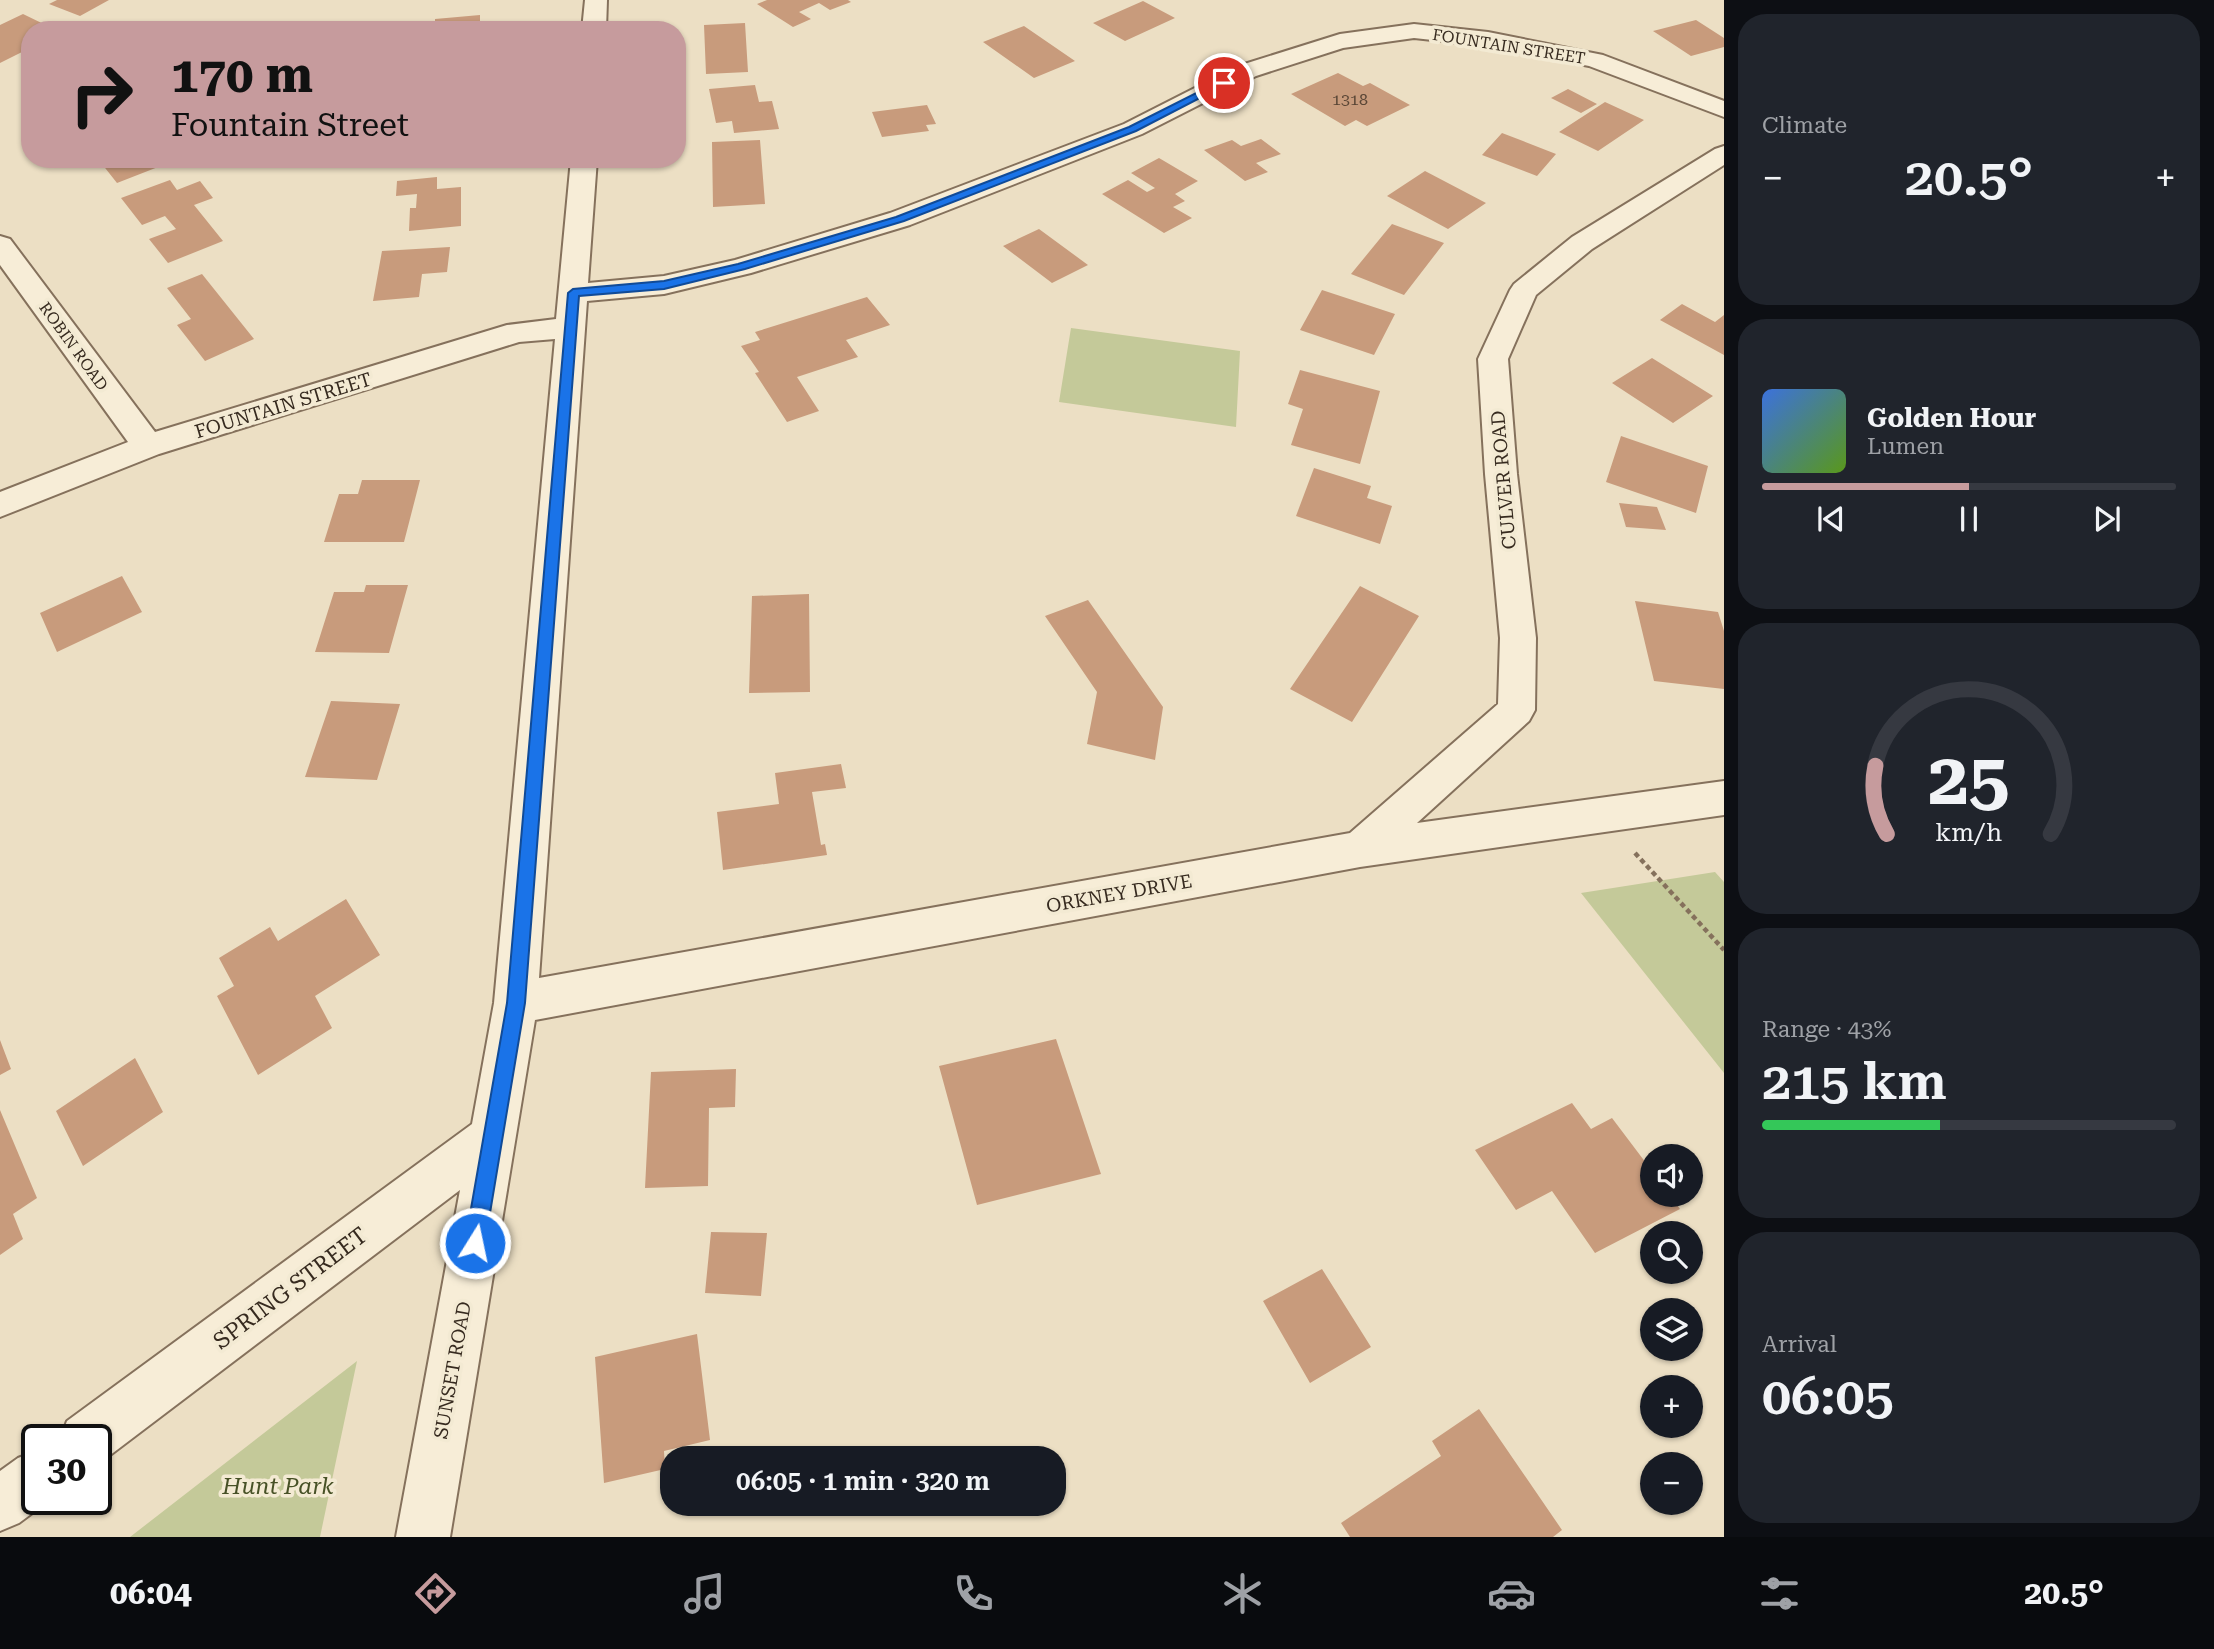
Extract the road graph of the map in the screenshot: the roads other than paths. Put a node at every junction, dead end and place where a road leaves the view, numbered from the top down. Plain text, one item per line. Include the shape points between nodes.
1 (596, 0) edge
2 (595, 21) edge
3 (1724, 110) edge
4 (1724, 154) edge
5 (583, 168) edge
6 (0, 245) edge
7 (573, 293) junction
8 (571, 328) junction
9 (148, 446) junction
10 (0, 505) edge
11 (1724, 798) edge
12 (1360, 849) junction
13 (516, 1003) junction
14 (494, 1136) junction
15 (107, 1424) edge
16 (21, 1488) edge
17 (0, 1504) edge
18 (423, 1537) edge

1 - 2 street
3 - 7 street, FOUNTAIN STREET via 1595,60 1488,39 1414,31 1340,41 1247,71 1133,129 900,219 664,285
4 - 12 street, CULVER ROAD via 1582,243 1524,290 1493,359 1518,638 1516,710
5 - 7 street, SUNSET ROAD
6 - 9 street, ROBIN ROAD
7 - 8 street, SUNSET ROAD
8 - 9 street, FOUNTAIN STREET via 517,332
8 - 13 street, SUNSET ROAD
9 - 10 street, FOUNTAIN STREET
11 - 12 street, ORKNEY DRIVE
12 - 13 street, ORKNEY DRIVE
13 - 14 street, SUNSET ROAD
14 - 15 street, SPRING STREET
14 - 18 street, SUNSET ROAD
16 - 17 street

